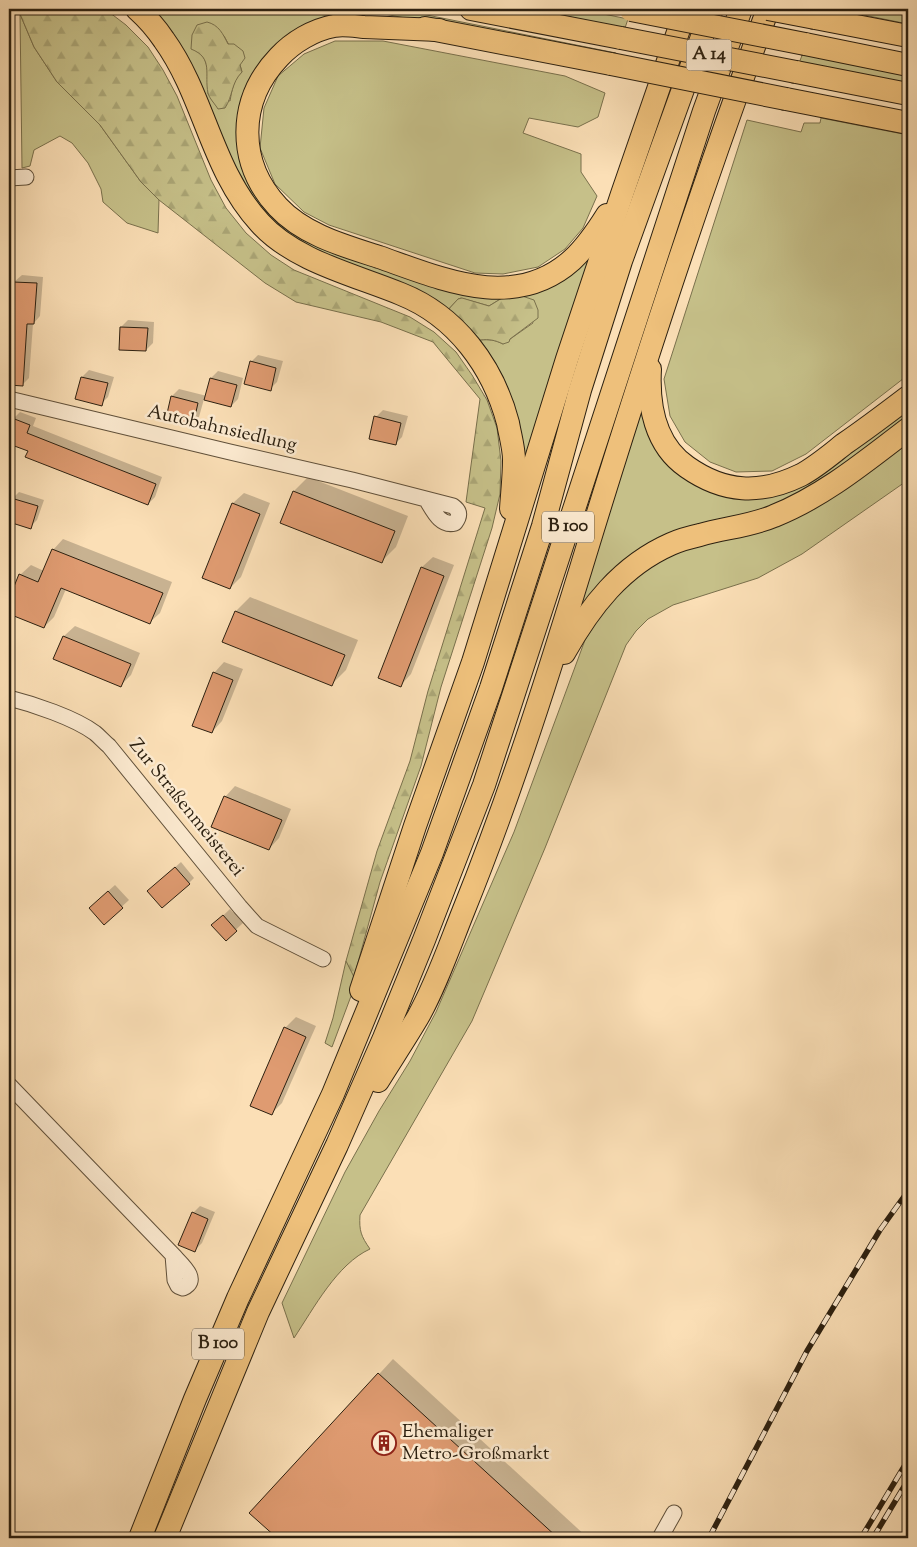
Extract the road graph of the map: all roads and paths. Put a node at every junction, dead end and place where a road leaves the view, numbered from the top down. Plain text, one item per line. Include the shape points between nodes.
1 (136, 9) edge
2 (329, 9) edge
3 (471, 9) edge
4 (628, 9) edge
5 (686, 9) edge
6 (712, 9) edge
7 (741, 9) edge
8 (768, 9) edge
9 (439, 30) junction
10 (908, 36) edge
11 (908, 65) edge
12 (908, 94) edge
13 (906, 123) edge
14 (26, 177) dead end
15 (9, 178) edge
16 (622, 194) junction
17 (652, 343) junction
18 (908, 397) edge
19 (9, 399) edge
20 (908, 429) edge
21 (426, 499) dead end
22 (507, 553) junction
23 (545, 684) junction
24 (9, 698) edge
25 (323, 959) dead end
26 (9, 1085) edge
27 (333, 1094) junction
28 (337, 1144) junction
29 (173, 1255) dead end
30 (163, 1480) junction
31 (674, 1512) dead end
32 (126, 1538) edge
33 (140, 1538) edge
34 (166, 1538) edge
35 (660, 1538) edge

1 - 22 highway via 165,40 178,62 225,172 261,225 304,256 423,305 463,337 479,358 504,411 514,459
2 - 9 highway
3 - 12 highway, A 14, bridge
4 - 11 highway, A 14, bridge
5 - 16 highway
6 - 27 highway, B 100 via 621,261 580,390 543,526 472,742 432,853
7 - 28 highway, B 100 via 704,111 484,785 384,1038
8 - 10 highway, bridge
8 - 17 highway
9 - 13 highway, bridge
9 - 16 highway via 335,25 300,39 272,64 254,94 248,130 253,166 279,208 306,228 357,250 445,280 503,288 539,280 572,260
14 - 15 street
16 - 22 highway
17 - 18 highway via 650,397 658,431 680,463 701,477 730,487 766,486 801,475
17 - 23 highway
19 - 21 street, Autobahnsiedlung
20 - 23 highway via 818,494 773,517 702,534 648,555 615,582 595,605
22 - 27 highway via 347,1030
23 - 28 highway via 478,875 431,989 418,1016
24 - 25 street, Zur Straßenmeisterei via 63,717 95,733 258,926
26 - 29 street
27 - 30 highway, B 100 via 238,1298
28 - 34 highway, B 100 via 258,1312
30 - 32 highway
30 - 33 highway, B 100
31 - 35 street

